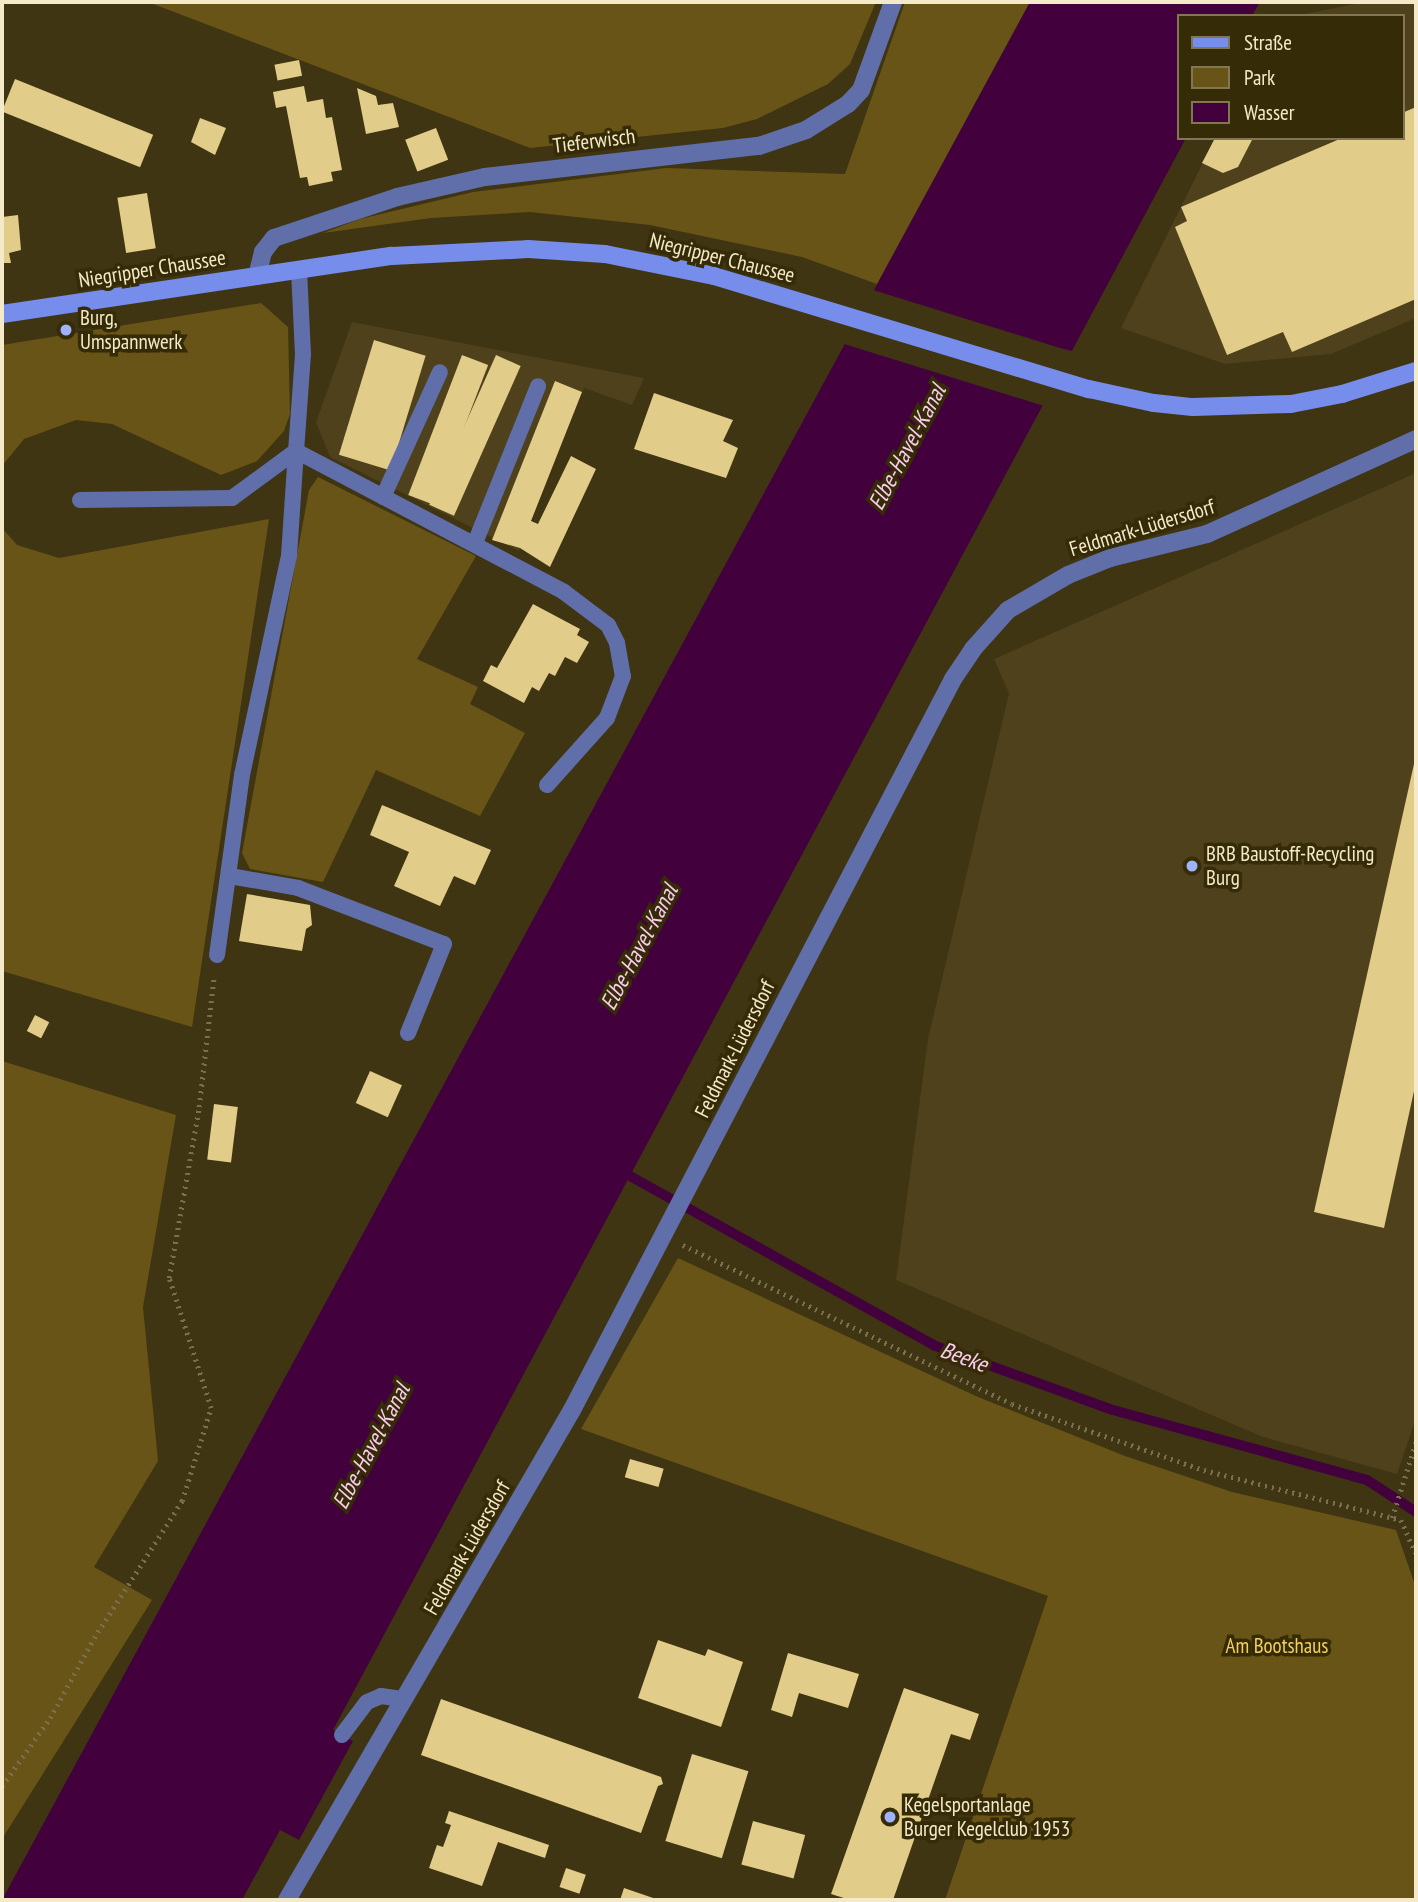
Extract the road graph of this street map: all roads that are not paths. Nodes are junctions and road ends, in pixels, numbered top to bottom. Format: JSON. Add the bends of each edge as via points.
{"nodes":[{"id":1,"x":893,"y":2,"type":"edge"},
{"id":2,"x":299,"y":270,"type":"junction"},
{"id":3,"x":257,"y":276,"type":"junction"},
{"id":4,"x":2,"y":314,"type":"edge"},
{"id":5,"x":1416,"y":371,"type":"edge"},
{"id":6,"x":440,"y":372,"type":"dead end"},
{"id":7,"x":538,"y":386,"type":"dead end"},
{"id":8,"x":1416,"y":439,"type":"edge"},
{"id":9,"x":296,"y":451,"type":"junction"},
{"id":10,"x":383,"y":497,"type":"junction"},
{"id":11,"x":80,"y":500,"type":"dead end"},
{"id":12,"x":475,"y":543,"type":"junction"},
{"id":13,"x":547,"y":785,"type":"dead end"},
{"id":14,"x":230,"y":876,"type":"junction"},
{"id":15,"x":216,"y":955,"type":"road end"},
{"id":16,"x":408,"y":1033,"type":"dead end"},
{"id":17,"x":403,"y":1699,"type":"junction"},
{"id":18,"x":342,"y":1735,"type":"dead end"},
{"id":19,"x":287,"y":1900,"type":"edge"}],
"edges":[{"from":1,"to":3,"type":"street","name":"Tieferwisch","via":[[861,90],[848,104],[806,130],[759,146],[485,177],[397,197],[274,238],[263,253]]},
{"from":2,"to":3,"type":"main road","name":"Niegripper Chaussee"},
{"from":2,"to":5,"type":"main road","name":"Niegripper Chaussee","via":[[473,249],[605,254],[714,276],[1089,389],[1154,403],[1240,408],[1342,394]]},
{"from":2,"to":9,"type":"lane","via":[[303,354]]},
{"from":3,"to":4,"type":"main road","name":"Niegripper Chaussee"},
{"from":6,"to":10,"type":"lane"},
{"from":7,"to":12,"type":"lane"},
{"from":8,"to":17,"type":"street","name":"Feldmark-Lüdersdorf","via":[[1207,534],[1110,558],[1068,575],[1030,593],[989,629],[953,678],[572,1410]]},
{"from":9,"to":10,"type":"lane"},
{"from":9,"to":11,"type":"lane","via":[[232,498]]},
{"from":9,"to":14,"type":"lane","via":[[289,555],[242,775]]},
{"from":10,"to":12,"type":"lane"},
{"from":12,"to":13,"type":"lane","via":[[564,592],[608,625],[617,643],[623,676],[607,718]]},
{"from":14,"to":15,"type":"lane"},
{"from":14,"to":16,"type":"lane","via":[[298,888],[443,944]]},
{"from":17,"to":18,"type":"lane","via":[[380,1696],[367,1702]]},
{"from":17,"to":19,"type":"street","name":"Feldmark-Lüdersdorf"}]}
